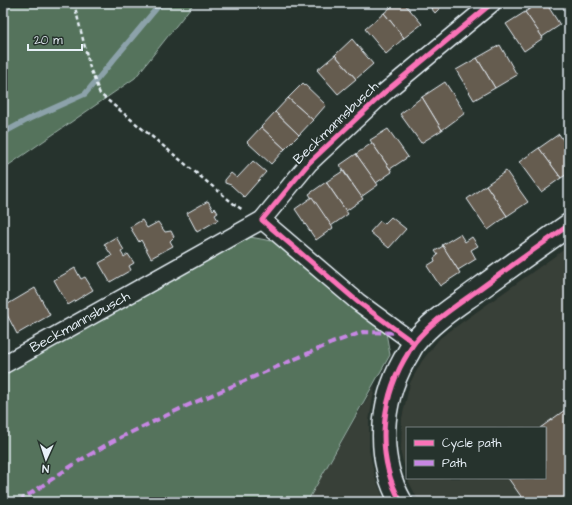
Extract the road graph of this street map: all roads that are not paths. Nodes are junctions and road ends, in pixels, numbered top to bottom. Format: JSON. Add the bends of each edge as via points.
{"nodes":[{"id":1,"x":492,"y":3,"type":"edge"},
{"id":2,"x":262,"y":220,"type":"junction"},
{"id":3,"x":569,"y":225,"type":"edge"},
{"id":4,"x":414,"y":343,"type":"junction"},
{"id":5,"x":3,"y":365,"type":"edge"},
{"id":6,"x":401,"y":502,"type":"edge"}],
"edges":[{"from":1,"to":2,"type":"street","name":"Beckmannsbusch","via":[[385,92],[315,158]]},
{"from":2,"to":4,"type":"street","via":[[358,302]]},
{"from":2,"to":5,"type":"street","name":"Beckmannsbusch"},
{"from":3,"to":4,"type":"street","via":[[437,320]]},
{"from":4,"to":6,"type":"street","via":[[398,372],[387,401],[384,436],[385,458],[393,488]]}]}
